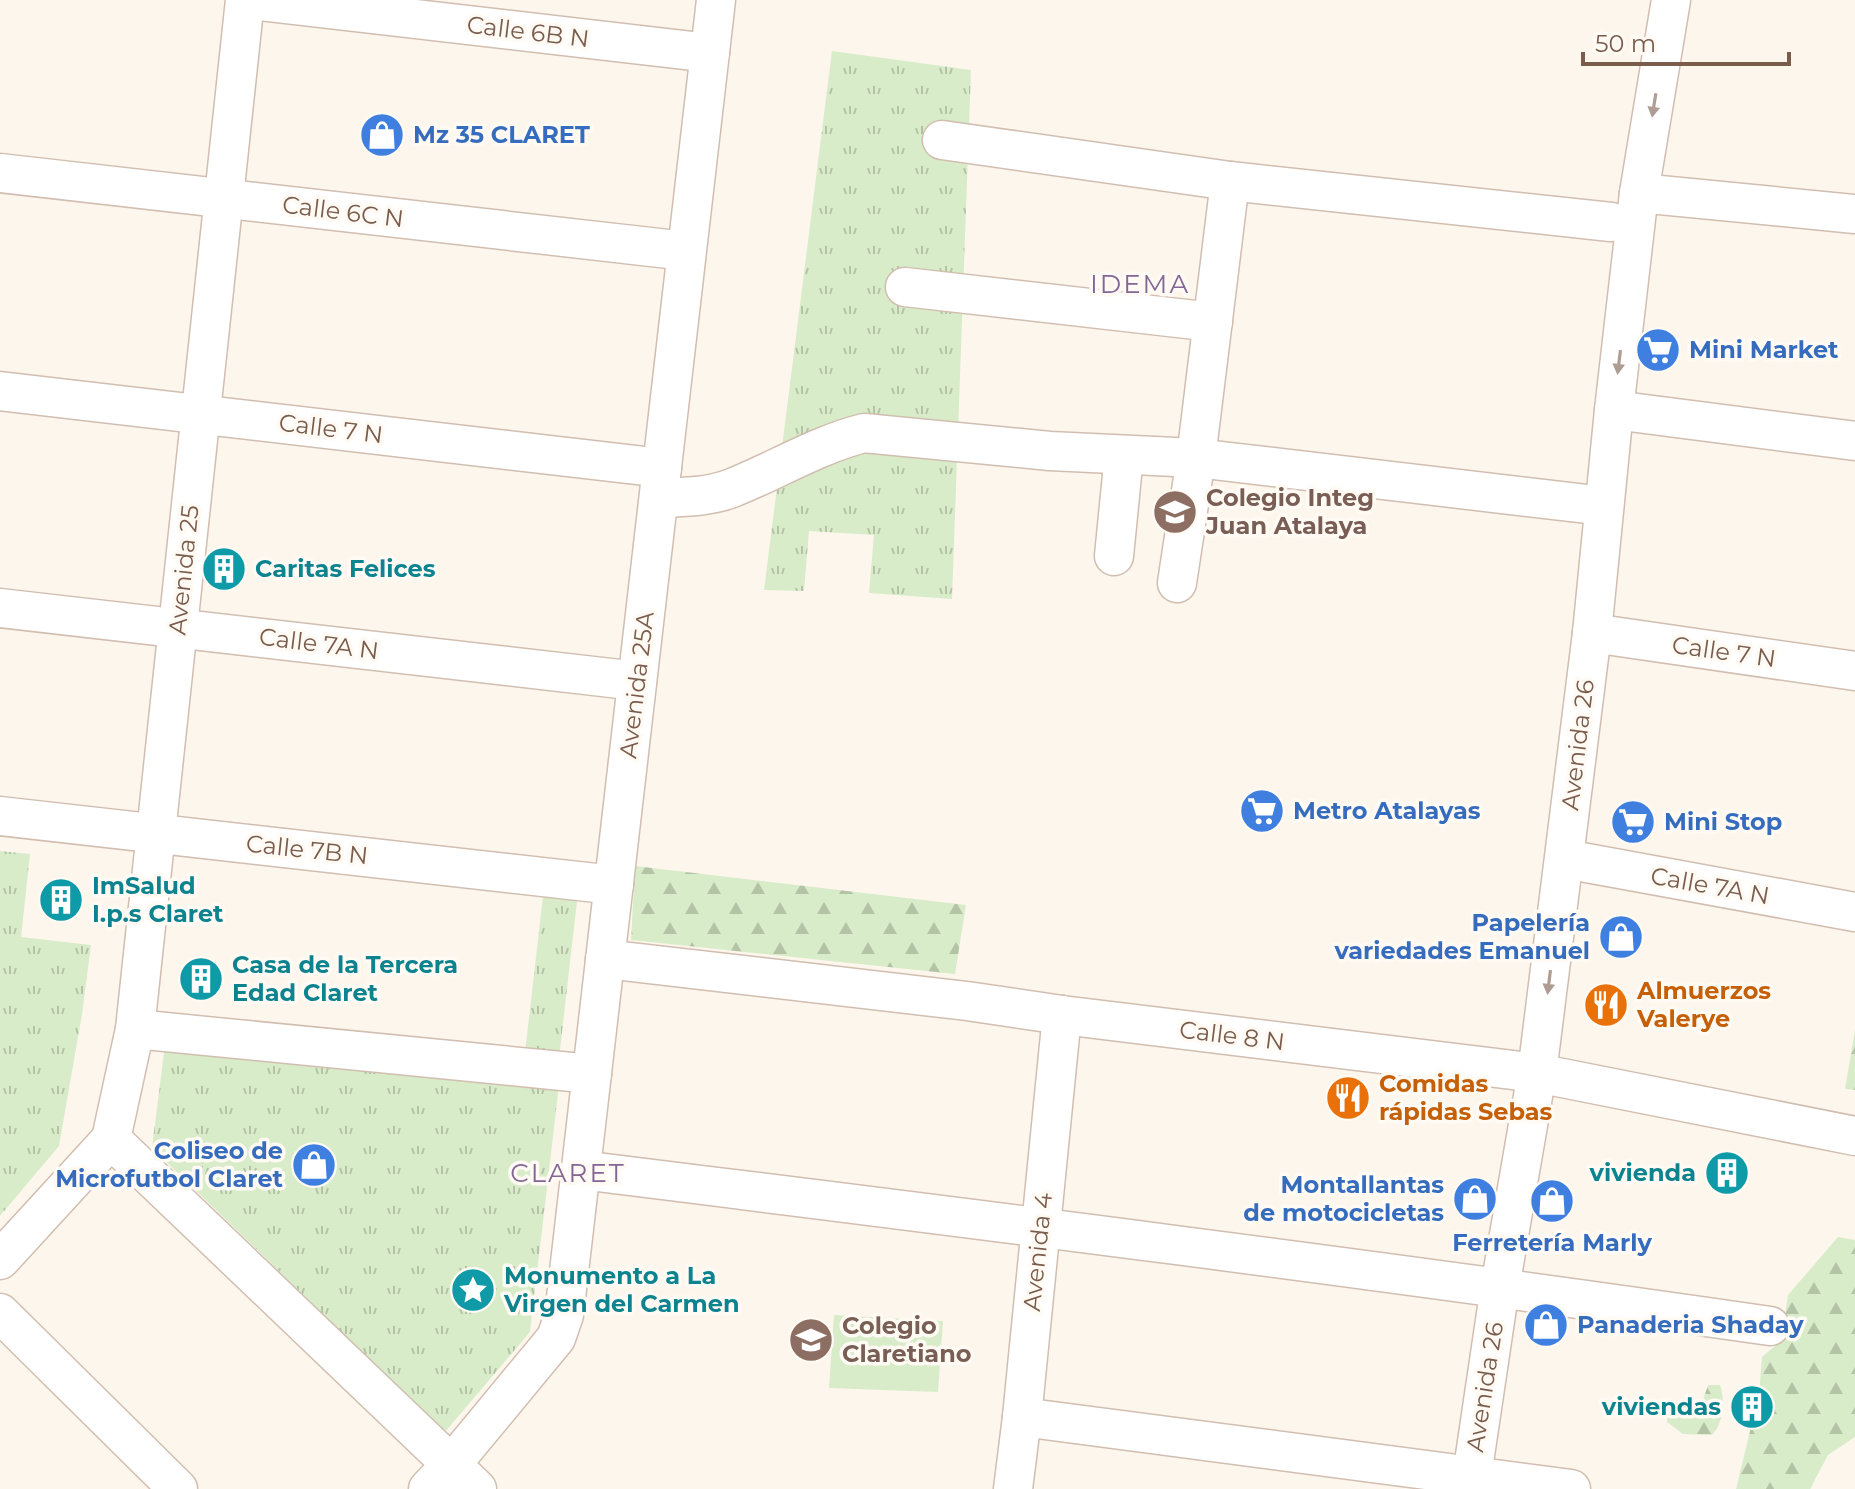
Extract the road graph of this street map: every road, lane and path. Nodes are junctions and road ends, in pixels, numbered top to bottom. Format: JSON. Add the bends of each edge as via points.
{"nodes":[{"id":1,"x":248,"y":0,"type":"edge"},
{"id":2,"x":716,"y":0,"type":"edge"},
{"id":3,"x":1671,"y":0,"type":"edge"},
{"id":4,"x":710,"y":53,"type":"junction"},
{"id":5,"x":942,"y":140,"type":"dead end"},
{"id":6,"x":0,"y":173,"type":"edge"},
{"id":7,"x":1230,"y":181,"type":"junction"},
{"id":8,"x":1639,"y":193,"type":"junction"},
{"id":9,"x":224,"y":198,"type":"junction"},
{"id":10,"x":1855,"y":214,"type":"edge"},
{"id":11,"x":1611,"y":222,"type":"dead end"},
{"id":12,"x":686,"y":251,"type":"junction"},
{"id":13,"x":905,"y":287,"type":"dead end"},
{"id":14,"x":1213,"y":322,"type":"junction"},
{"id":15,"x":0,"y":391,"type":"edge"},
{"id":16,"x":1614,"y":410,"type":"junction"},
{"id":17,"x":200,"y":414,"type":"junction"},
{"id":18,"x":1855,"y":441,"type":"edge"},
{"id":19,"x":1124,"y":455,"type":"junction"},
{"id":20,"x":1196,"y":458,"type":"junction"},
{"id":21,"x":660,"y":483,"type":"junction"},
{"id":22,"x":1604,"y":506,"type":"junction"},
{"id":23,"x":1114,"y":556,"type":"dead end"},
{"id":24,"x":1177,"y":583,"type":"dead end"},
{"id":25,"x":0,"y":608,"type":"edge"},
{"id":26,"x":177,"y":628,"type":"junction"},
{"id":27,"x":1592,"y":633,"type":"junction"},
{"id":28,"x":1855,"y":671,"type":"edge"},
{"id":29,"x":637,"y":681,"type":"junction"},
{"id":30,"x":0,"y":816,"type":"edge"},
{"id":31,"x":156,"y":833,"type":"junction"},
{"id":32,"x":1565,"y":859,"type":"junction"},
{"id":33,"x":614,"y":885,"type":"junction"},
{"id":34,"x":1855,"y":912,"type":"edge"},
{"id":35,"x":605,"y":959,"type":"junction"},
{"id":36,"x":1062,"y":1015,"type":"junction"},
{"id":37,"x":135,"y":1029,"type":"junction"},
{"id":38,"x":1537,"y":1073,"type":"junction"},
{"id":39,"x":592,"y":1074,"type":"junction"},
{"id":40,"x":1855,"y":1136,"type":"edge"},
{"id":41,"x":111,"y":1139,"type":"junction"},
{"id":42,"x":581,"y":1170,"type":"junction"},
{"id":43,"x":1041,"y":1227,"type":"junction"},
{"id":44,"x":0,"y":1260,"type":"edge"},
{"id":45,"x":1500,"y":1287,"type":"junction"},
{"id":46,"x":0,"y":1313,"type":"edge"},
{"id":47,"x":1770,"y":1326,"type":"dead end"},
{"id":48,"x":1022,"y":1417,"type":"junction"},
{"id":49,"x":452,"y":1481,"type":"edge"},
{"id":50,"x":1471,"y":1482,"type":"edge"},
{"id":51,"x":178,"y":1489,"type":"edge"},
{"id":52,"x":1013,"y":1489,"type":"edge"},
{"id":53,"x":1571,"y":1489,"type":"edge"}],
"edges":[{"from":1,"to":4,"type":"street","name":"Calle 6B N"},
{"from":1,"to":9,"type":"street","name":"Avenida 25"},
{"from":2,"to":4,"type":"street","name":"Avenida 25A"},
{"from":3,"to":8,"type":"street","name":"Avenida 26","one_way":true},
{"from":4,"to":12,"type":"street","name":"Avenida 25A"},
{"from":5,"to":7,"type":"street"},
{"from":6,"to":9,"type":"street","name":"Calle 6C N"},
{"from":7,"to":11,"type":"street"},
{"from":7,"to":14,"type":"street"},
{"from":8,"to":10,"type":"street"},
{"from":8,"to":16,"type":"street","name":"Avenida 26","one_way":true},
{"from":9,"to":12,"type":"street","name":"Calle 6C N"},
{"from":9,"to":17,"type":"street","name":"Avenida 25"},
{"from":12,"to":21,"type":"street","name":"Avenida 25A"},
{"from":13,"to":14,"type":"street"},
{"from":14,"to":20,"type":"street"},
{"from":15,"to":17,"type":"street","name":"Calle 7 N"},
{"from":16,"to":18,"type":"street"},
{"from":16,"to":22,"type":"street","name":"Avenida 26"},
{"from":17,"to":21,"type":"street","name":"Calle 7 N"},
{"from":17,"to":26,"type":"street","name":"Avenida 25"},
{"from":19,"to":20,"type":"street","name":"Calle 7 N"},
{"from":19,"to":21,"type":"street","name":"Calle 7 N","via":[[864,433],[730,489],[696,497]]},
{"from":19,"to":23,"type":"street"},
{"from":20,"to":22,"type":"street","name":"Calle 7 N"},
{"from":20,"to":24,"type":"street"},
{"from":21,"to":29,"type":"street","name":"Avenida 25A"},
{"from":22,"to":27,"type":"street","name":"Avenida 26"},
{"from":25,"to":26,"type":"street","name":"Calle 7A N"},
{"from":26,"to":29,"type":"street","name":"Calle 7A N"},
{"from":26,"to":31,"type":"street","name":"Avenida 25"},
{"from":27,"to":28,"type":"street","name":"Calle 7 N"},
{"from":27,"to":32,"type":"street","name":"Avenida 26"},
{"from":29,"to":33,"type":"street","name":"Avenida 25A"},
{"from":30,"to":31,"type":"street","name":"Calle 7B N"},
{"from":31,"to":33,"type":"street","name":"Calle 7B N"},
{"from":31,"to":37,"type":"street","name":"Avenida 25"},
{"from":32,"to":34,"type":"street","name":"Calle 7A N"},
{"from":32,"to":38,"type":"street","name":"Avenida 26","one_way":true},
{"from":33,"to":35,"type":"street","name":"Avenida 25A"},
{"from":35,"to":36,"type":"street","name":"Calle 8 N"},
{"from":35,"to":39,"type":"street","name":"Avenida 25A"},
{"from":36,"to":38,"type":"street","name":"Calle 8 N"},
{"from":36,"to":43,"type":"street","name":"Avenida 4"},
{"from":37,"to":39,"type":"street"},
{"from":37,"to":41,"type":"street","name":"Avenida 25"},
{"from":38,"to":40,"type":"street","name":"Calle 8 N"},
{"from":38,"to":45,"type":"street","name":"Avenida 26"},
{"from":39,"to":42,"type":"street","name":"Avenida 25A"},
{"from":41,"to":44,"type":"street"},
{"from":41,"to":49,"type":"street"},
{"from":42,"to":43,"type":"street"},
{"from":42,"to":49,"type":"street","name":"Avenida 25A","via":[[564,1315],[556,1338]]},
{"from":43,"to":45,"type":"street"},
{"from":43,"to":48,"type":"street","name":"Avenida 4"},
{"from":45,"to":47,"type":"street"},
{"from":45,"to":50,"type":"street","name":"Avenida 26"},
{"from":46,"to":51,"type":"street"},
{"from":48,"to":50,"type":"street"},
{"from":48,"to":52,"type":"street","name":"Avenida 4"},
{"from":50,"to":53,"type":"street"}]}
